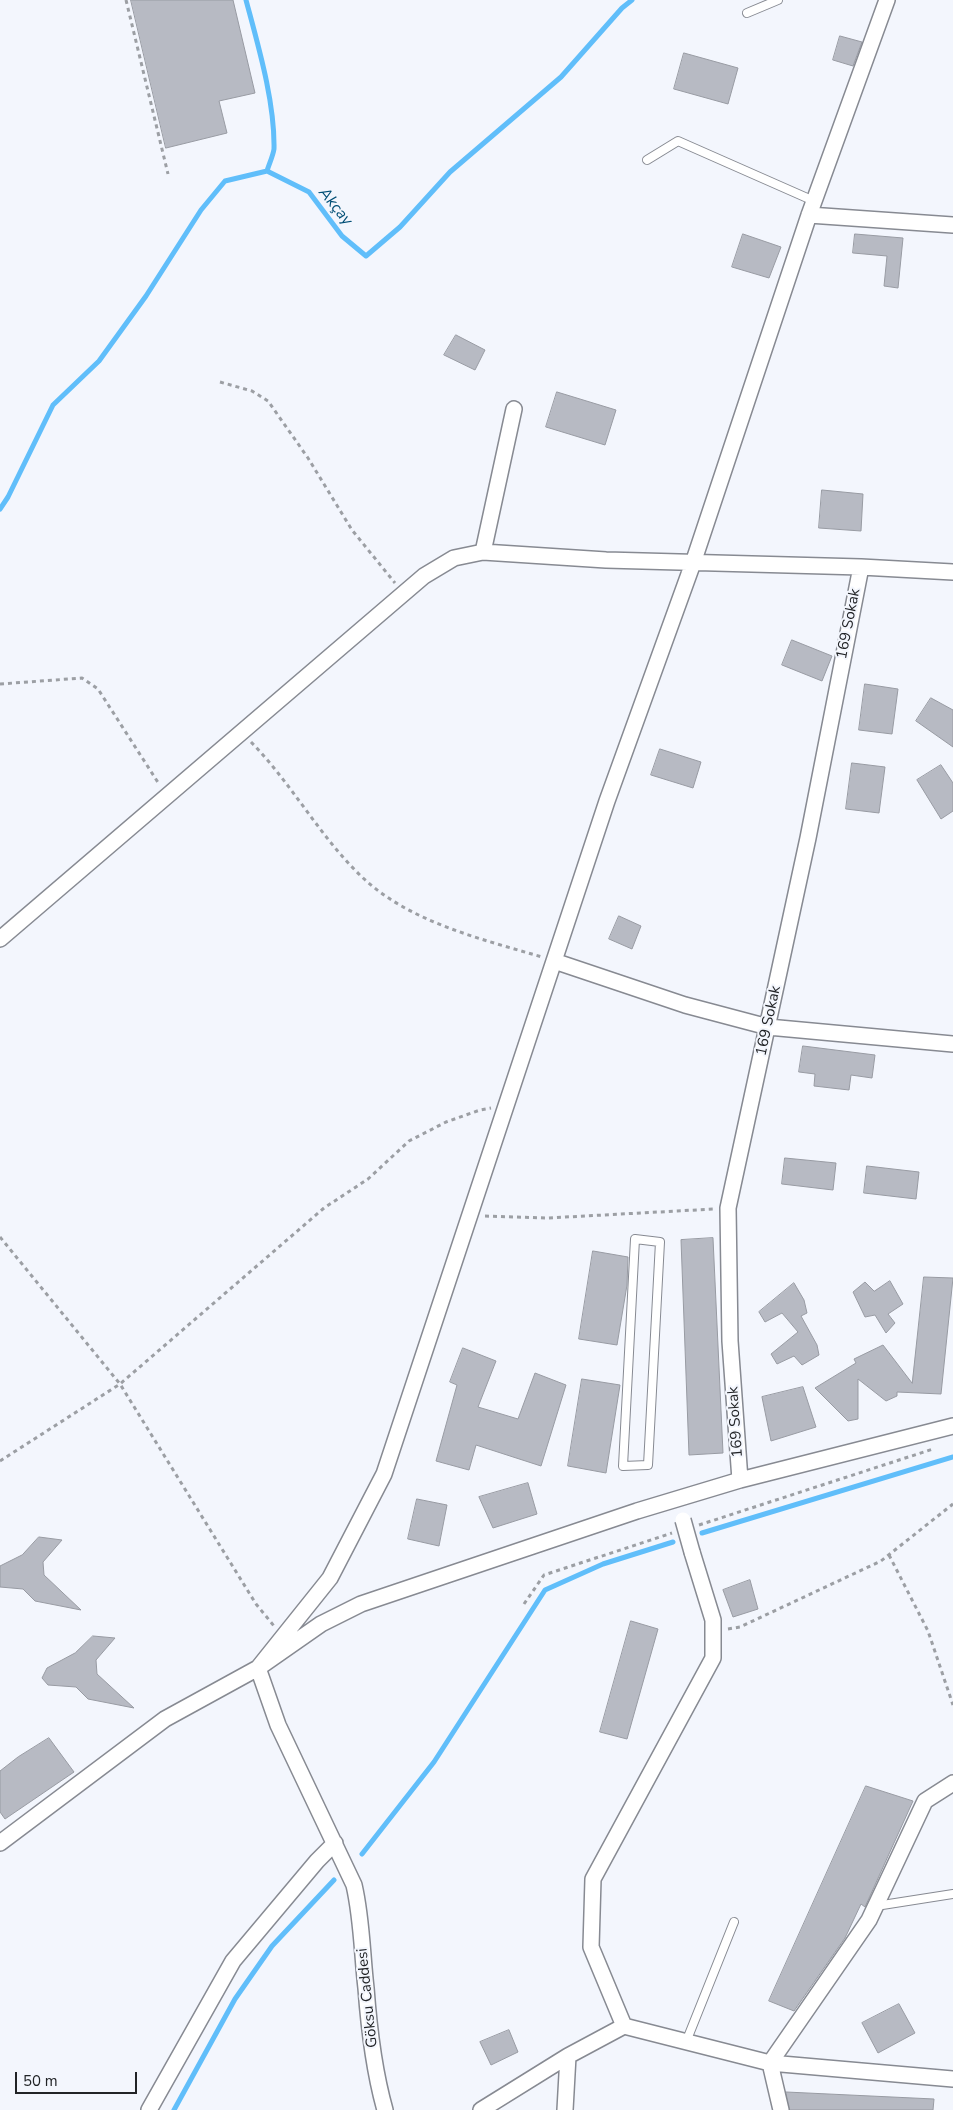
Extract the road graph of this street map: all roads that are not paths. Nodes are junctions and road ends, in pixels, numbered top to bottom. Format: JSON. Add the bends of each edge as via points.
{"nodes":[{"id":1,"x":778,"y":0,"type":"edge"},
{"id":2,"x":888,"y":0,"type":"edge"},
{"id":3,"x":747,"y":13,"type":"dead end"},
{"id":4,"x":647,"y":160,"type":"dead end"},
{"id":5,"x":814,"y":201,"type":"junction"},
{"id":6,"x":809,"y":215,"type":"junction"},
{"id":7,"x":953,"y":225,"type":"edge"},
{"id":8,"x":514,"y":409,"type":"dead end"},
{"id":9,"x":483,"y":552,"type":"junction"},
{"id":10,"x":693,"y":563,"type":"junction"},
{"id":11,"x":860,"y":567,"type":"junction"},
{"id":12,"x":953,"y":572,"type":"edge"},
{"id":13,"x":0,"y":939,"type":"edge"},
{"id":14,"x":554,"y":961,"type":"junction"},
{"id":15,"x":768,"y":1026,"type":"junction"},
{"id":16,"x":953,"y":1044,"type":"edge"},
{"id":17,"x":660,"y":1242,"type":"joint"},
{"id":18,"x":953,"y":1426,"type":"edge"},
{"id":19,"x":740,"y":1480,"type":"junction"},
{"id":20,"x":676,"y":1500,"type":"junction"},
{"id":21,"x":258,"y":1668,"type":"junction"},
{"id":22,"x":953,"y":1783,"type":"edge"},
{"id":23,"x":0,"y":1843,"type":"edge"},
{"id":24,"x":335,"y":1844,"type":"junction"},
{"id":25,"x":953,"y":1894,"type":"edge"},
{"id":26,"x":876,"y":1906,"type":"junction"},
{"id":27,"x":734,"y":1922,"type":"dead end"},
{"id":28,"x":624,"y":2026,"type":"junction"},
{"id":29,"x":686,"y":2042,"type":"junction"},
{"id":30,"x":568,"y":2056,"type":"junction"},
{"id":31,"x":770,"y":2063,"type":"junction"},
{"id":32,"x":953,"y":2078,"type":"edge"},
{"id":33,"x":149,"y":2110,"type":"edge"},
{"id":34,"x":385,"y":2110,"type":"edge"},
{"id":35,"x":481,"y":2110,"type":"edge"},
{"id":36,"x":565,"y":2110,"type":"edge"},
{"id":37,"x":781,"y":2110,"type":"edge"}],
"edges":[{"from":1,"to":3,"type":"lane"},
{"from":2,"to":5,"type":"street"},
{"from":4,"to":5,"type":"lane","via":[[678,141]]},
{"from":5,"to":6,"type":"street"},
{"from":6,"to":7,"type":"street"},
{"from":6,"to":10,"type":"street"},
{"from":8,"to":9,"type":"street"},
{"from":9,"to":10,"type":"street"},
{"from":9,"to":13,"type":"street","via":[[454,558],[424,576]]},
{"from":10,"to":11,"type":"street"},
{"from":10,"to":14,"type":"street","via":[[607,801]]},
{"from":11,"to":12,"type":"street"},
{"from":11,"to":15,"type":"street","name":"169 Sokak"},
{"from":14,"to":15,"type":"street","via":[[684,1005]]},
{"from":14,"to":21,"type":"street","via":[[384,1474],[330,1578]]},
{"from":15,"to":16,"type":"street"},
{"from":15,"to":19,"type":"street","name":"169 Sokak","via":[[728,1208],[730,1341]]},
{"from":17,"to":17,"type":"lane","via":[[648,1465],[624,1466],[635,1238]]},
{"from":18,"to":19,"type":"street"},
{"from":19,"to":20,"type":"street"},
{"from":20,"to":21,"type":"street","via":[[361,1604],[321,1624]]},
{"from":20,"to":28,"type":"street","bridge":true,"via":[[713,1620],[713,1658],[592,1879],[590,1947]]},
{"from":21,"to":23,"type":"street","via":[[165,1719]]},
{"from":21,"to":24,"type":"street","name":"Göksu Caddesi","via":[[278,1725]]},
{"from":22,"to":26,"type":"street","via":[[925,1801]]},
{"from":24,"to":33,"type":"street","via":[[234,1961]]},
{"from":24,"to":34,"type":"street","name":"Göksu Caddesi","via":[[354,1885],[359,1907],[366,1990]]},
{"from":25,"to":26,"type":"lane"},
{"from":26,"to":31,"type":"street"},
{"from":27,"to":29,"type":"lane"},
{"from":28,"to":29,"type":"street"},
{"from":28,"to":30,"type":"street"},
{"from":29,"to":31,"type":"street"},
{"from":30,"to":35,"type":"street"},
{"from":30,"to":36,"type":"street"},
{"from":31,"to":32,"type":"street"},
{"from":31,"to":37,"type":"street"}]}
